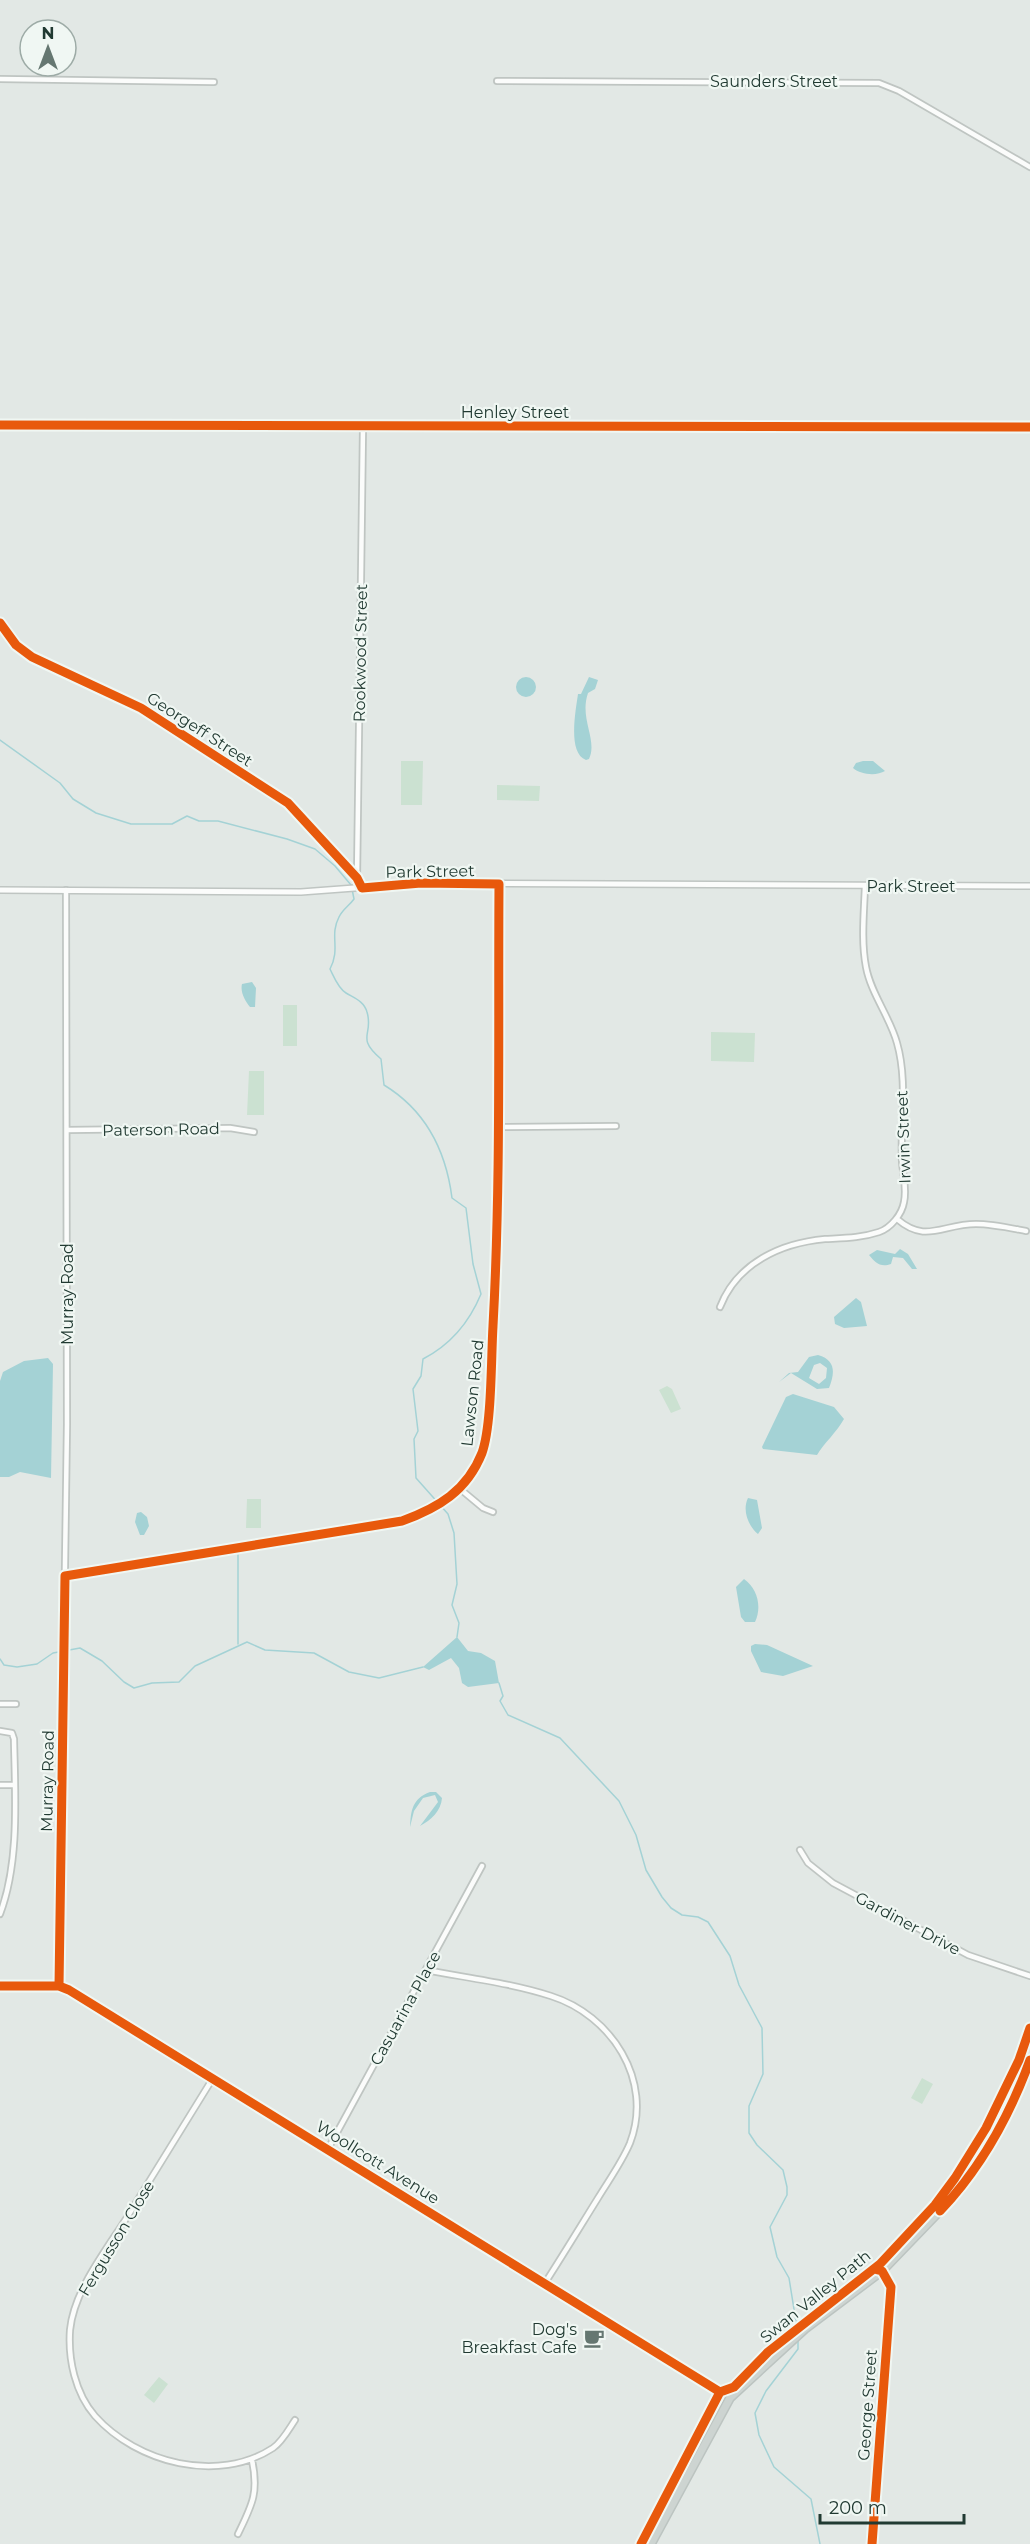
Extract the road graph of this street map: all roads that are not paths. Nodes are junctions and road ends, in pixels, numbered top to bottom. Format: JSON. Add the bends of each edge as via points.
{"nodes":[{"id":1,"x":0,"y":79,"type":"edge"},
{"id":2,"x":497,"y":81,"type":"dead end"},
{"id":3,"x":214,"y":82,"type":"dead end"},
{"id":4,"x":1030,"y":167,"type":"edge"},
{"id":5,"x":0,"y":425,"type":"edge"},
{"id":6,"x":1030,"y":427,"type":"edge"},
{"id":7,"x":363,"y":428,"type":"junction"},
{"id":8,"x":0,"y":623,"type":"edge"},
{"id":9,"x":357,"y":878,"type":"junction"},
{"id":10,"x":499,"y":885,"type":"junction"},
{"id":11,"x":866,"y":886,"type":"junction"},
{"id":12,"x":1030,"y":886,"type":"edge"},
{"id":13,"x":362,"y":888,"type":"junction"},
{"id":14,"x":0,"y":890,"type":"edge"},
{"id":15,"x":66,"y":890,"type":"junction"},
{"id":16,"x":616,"y":1126,"type":"dead end"},
{"id":17,"x":498,"y":1127,"type":"junction"},
{"id":18,"x":67,"y":1130,"type":"junction"},
{"id":19,"x":254,"y":1132,"type":"dead end"},
{"id":20,"x":897,"y":1219,"type":"junction"},
{"id":21,"x":1026,"y":1231,"type":"dead end"},
{"id":22,"x":720,"y":1306,"type":"dead end"},
{"id":23,"x":459,"y":1488,"type":"junction"},
{"id":24,"x":493,"y":1512,"type":"dead end"},
{"id":25,"x":65,"y":1576,"type":"junction"},
{"id":26,"x":0,"y":1704,"type":"edge"},
{"id":27,"x":16,"y":1704,"type":"dead end"},
{"id":28,"x":0,"y":1731,"type":"edge"},
{"id":29,"x":0,"y":1785,"type":"edge"},
{"id":30,"x":15,"y":1785,"type":"junction"},
{"id":31,"x":800,"y":1850,"type":"dead end"},
{"id":32,"x":482,"y":1866,"type":"dead end"},
{"id":33,"x":0,"y":1914,"type":"edge"},
{"id":34,"x":426,"y":1970,"type":"junction"},
{"id":35,"x":1030,"y":1976,"type":"edge"},
{"id":36,"x":0,"y":1986,"type":"edge"},
{"id":37,"x":59,"y":1986,"type":"junction"},
{"id":38,"x":1030,"y":2063,"type":"edge"},
{"id":39,"x":213,"y":2078,"type":"junction"},
{"id":40,"x":328,"y":2149,"type":"junction"},
{"id":41,"x":882,"y":2271,"type":"junction"},
{"id":42,"x":545,"y":2283,"type":"junction"},
{"id":43,"x":720,"y":2392,"type":"joint"},
{"id":44,"x":730,"y":2398,"type":"junction"},
{"id":45,"x":295,"y":2420,"type":"dead end"},
{"id":46,"x":252,"y":2460,"type":"junction"},
{"id":47,"x":238,"y":2534,"type":"dead end"},
{"id":48,"x":651,"y":2544,"type":"edge"},
{"id":49,"x":872,"y":2544,"type":"edge"}],
"edges":[{"from":1,"to":3,"type":"street"},
{"from":2,"to":4,"type":"street","name":"Saunders Street","via":[[879,82]]},
{"from":5,"to":7,"type":"street","name":"Henley Street"},
{"from":6,"to":7,"type":"street","name":"Henley Street"},
{"from":7,"to":9,"type":"street","name":"Rookwood Street"},
{"from":8,"to":9,"type":"street","name":"Georgeff Street","via":[[16,645],[32,657],[141,708],[288,803]]},
{"from":9,"to":13,"type":"street","name":"Georgeff Street"},
{"from":10,"to":11,"type":"street","name":"Park Street"},
{"from":10,"to":13,"type":"street","name":"Park Street","via":[[421,883]]},
{"from":10,"to":17,"type":"street","name":"Lawson Road"},
{"from":11,"to":12,"type":"street","name":"Park Street"},
{"from":11,"to":20,"type":"street","name":"Irwin Street","via":[[866,967],[897,1042],[901,1066],[902,1164],[906,1182],[904,1204]]},
{"from":13,"to":15,"type":"street","name":"Park Street","via":[[301,892]]},
{"from":14,"to":15,"type":"street","name":"Park Street"},
{"from":15,"to":18,"type":"street","name":"Murray Road"},
{"from":16,"to":17,"type":"street"},
{"from":17,"to":23,"type":"street","name":"Lawson Road","via":[[496,1269],[486,1437],[482,1454]]},
{"from":18,"to":19,"type":"street","name":"Paterson Road","via":[[230,1128]]},
{"from":18,"to":25,"type":"street","name":"Murray Road"},
{"from":20,"to":21,"type":"street","via":[[919,1233],[976,1224]]},
{"from":20,"to":22,"type":"street","via":[[883,1231],[864,1237],[823,1240],[777,1250],[753,1263],[727,1290]]},
{"from":23,"to":24,"type":"street"},
{"from":23,"to":25,"type":"street","name":"Lawson Road","via":[[434,1510],[402,1521]]},
{"from":25,"to":37,"type":"street","name":"Murray Road"},
{"from":26,"to":27,"type":"street"},
{"from":28,"to":30,"type":"street","via":[[12,1733],[14,1739]]},
{"from":29,"to":30,"type":"street"},
{"from":30,"to":33,"type":"street","via":[[14,1836]]},
{"from":31,"to":35,"type":"street","name":"Gardiner Drive","via":[[808,1863],[833,1883],[968,1955]]},
{"from":32,"to":34,"type":"street","name":"Casuarina Place"},
{"from":34,"to":40,"type":"street","name":"Casuarina Place"},
{"from":34,"to":42,"type":"street","via":[[551,1996],[601,2024],[627,2059],[636,2117],[630,2142]]},
{"from":36,"to":37,"type":"street"},
{"from":37,"to":39,"type":"street","name":"Woollcott Avenue"},
{"from":38,"to":41,"type":"main road","via":[[1001,2126],[960,2190]]},
{"from":39,"to":40,"type":"street","name":"Woollcott Avenue"},
{"from":39,"to":46,"type":"street","name":"Fergusson Close","via":[[95,2269],[75,2307],[69,2351],[81,2392],[95,2415],[132,2444],[180,2465],[203,2468]]},
{"from":40,"to":42,"type":"street","name":"Woollcott Avenue"},
{"from":41,"to":44,"type":"main road","via":[[788,2344]]},
{"from":41,"to":49,"type":"street","name":"George Street","via":[[891,2287]]},
{"from":42,"to":43,"type":"street","name":"Woollcott Avenue"},
{"from":43,"to":44,"type":"street","name":"Woollcott Avenue"},
{"from":44,"to":48,"type":"main road"},
{"from":45,"to":46,"type":"street","name":"Fergusson Close","via":[[276,2447]]},
{"from":46,"to":47,"type":"street","via":[[255,2497]]}]}
